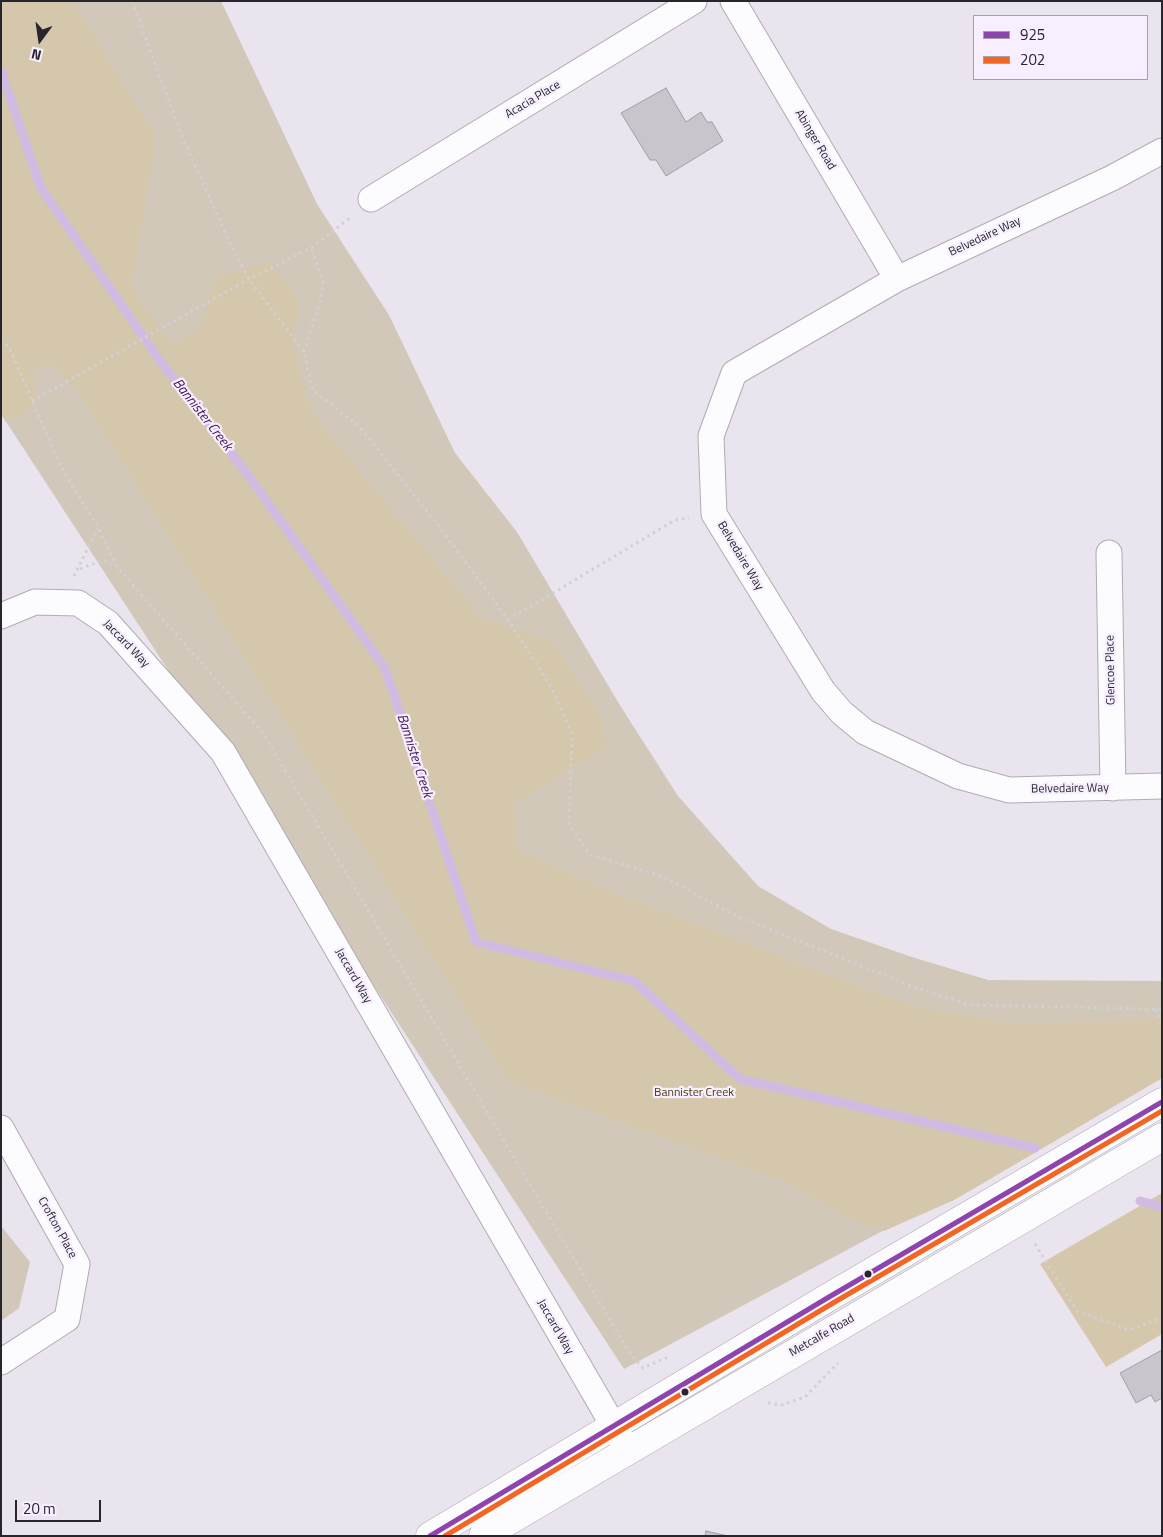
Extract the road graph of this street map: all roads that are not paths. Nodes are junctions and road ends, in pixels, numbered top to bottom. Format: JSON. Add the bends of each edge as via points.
{"nodes":[{"id":1,"x":694,"y":1,"type":"edge"},
{"id":2,"x":733,"y":1,"type":"edge"},
{"id":3,"x":1162,"y":151,"type":"edge"},
{"id":4,"x":371,"y":198,"type":"road end"},
{"id":5,"x":897,"y":279,"type":"junction"},
{"id":6,"x":1110,"y":553,"type":"dead end"},
{"id":7,"x":1,"y":616,"type":"edge"},
{"id":8,"x":1162,"y":786,"type":"edge"},
{"id":9,"x":1113,"y":788,"type":"junction"},
{"id":10,"x":1162,"y":1102,"type":"edge"},
{"id":11,"x":1,"y":1128,"type":"edge"},
{"id":12,"x":1162,"y":1137,"type":"edge"},
{"id":13,"x":1,"y":1362,"type":"edge"},
{"id":14,"x":613,"y":1426,"type":"junction"},
{"id":15,"x":628,"y":1451,"type":"junction"},
{"id":16,"x":430,"y":1536,"type":"edge"},
{"id":17,"x":483,"y":1536,"type":"edge"}],
"edges":[{"from":1,"to":4,"type":"street","name":"Acacia Place"},
{"from":2,"to":5,"type":"street","name":"Abinger Road"},
{"from":3,"to":5,"type":"street","name":"Belvedaire Way","via":[[1112,178]]},
{"from":5,"to":9,"type":"street","name":"Belvedaire Way","via":[[734,372],[711,436],[714,514],[823,691],[865,732],[958,776],[1009,790]]},
{"from":6,"to":9,"type":"street","name":"Glencoe Place"},
{"from":7,"to":14,"type":"street","name":"Jaccard Way","via":[[35,602],[78,602],[108,623],[223,752]]},
{"from":8,"to":9,"type":"street","name":"Belvedaire Way"},
{"from":10,"to":14,"type":"main road"},
{"from":11,"to":13,"type":"street","name":"Crofton Place","via":[[77,1264],[67,1319]]},
{"from":12,"to":15,"type":"main road","name":"Metcalfe Road"},
{"from":14,"to":15,"type":"street","name":"Jaccard Way"},
{"from":14,"to":16,"type":"main road"},
{"from":15,"to":17,"type":"main road","name":"Metcalfe Road"}]}
